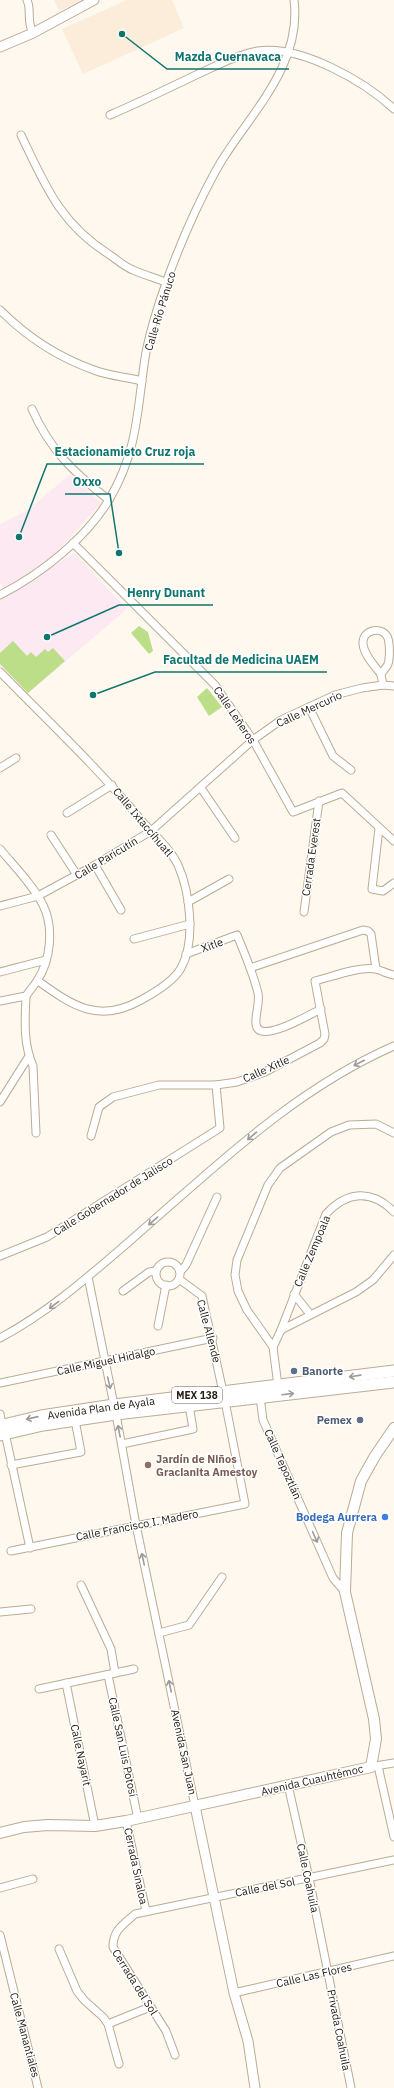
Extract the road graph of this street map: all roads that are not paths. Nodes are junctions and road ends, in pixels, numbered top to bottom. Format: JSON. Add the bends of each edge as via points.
{"nodes":[{"id":1,"x":27,"y":0,"type":"edge"},
{"id":2,"x":94,"y":0,"type":"edge"},
{"id":3,"x":294,"y":0,"type":"edge"},
{"id":4,"x":33,"y":33,"type":"junction"},
{"id":5,"x":0,"y":47,"type":"edge"},
{"id":6,"x":288,"y":54,"type":"junction"},
{"id":7,"x":394,"y":109,"type":"edge"},
{"id":8,"x":110,"y":115,"type":"dead end"},
{"id":9,"x":21,"y":135,"type":"dead end"},
{"id":10,"x":168,"y":283,"type":"junction"},
{"id":11,"x":0,"y":310,"type":"edge"},
{"id":12,"x":142,"y":381,"type":"junction"},
{"id":13,"x":32,"y":409,"type":"dead end"},
{"id":14,"x":109,"y":500,"type":"junction"},
{"id":15,"x":73,"y":543,"type":"junction"},
{"id":16,"x":0,"y":595,"type":"edge"},
{"id":17,"x":0,"y":672,"type":"edge"},
{"id":18,"x":381,"y":674,"type":"junction"},
{"id":19,"x":383,"y":685,"type":"junction"},
{"id":20,"x":394,"y":686,"type":"edge"},
{"id":21,"x":309,"y":707,"type":"junction"},
{"id":22,"x":253,"y":740,"type":"junction"},
{"id":23,"x":16,"y":758,"type":"dead end"},
{"id":24,"x":0,"y":768,"type":"edge"},
{"id":25,"x":350,"y":770,"type":"dead end"},
{"id":26,"x":112,"y":785,"type":"junction"},
{"id":27,"x":201,"y":788,"type":"junction"},
{"id":28,"x":319,"y":801,"type":"junction"},
{"id":29,"x":66,"y":812,"type":"dead end"},
{"id":30,"x":379,"y":828,"type":"junction"},
{"id":31,"x":151,"y":831,"type":"junction"},
{"id":32,"x":51,"y":835,"type":"dead end"},
{"id":33,"x":235,"y":838,"type":"dead end"},
{"id":34,"x":394,"y":841,"type":"edge"},
{"id":35,"x":2,"y":853,"type":"edge"},
{"id":36,"x":96,"y":865,"type":"junction"},
{"id":37,"x":77,"y":875,"type":"junction"},
{"id":38,"x":229,"y":879,"type":"dead end"},
{"id":39,"x":394,"y":883,"type":"edge"},
{"id":40,"x":38,"y":896,"type":"junction"},
{"id":41,"x":188,"y":902,"type":"junction"},
{"id":42,"x":0,"y":906,"type":"edge"},
{"id":43,"x":121,"y":910,"type":"dead end"},
{"id":44,"x":304,"y":912,"type":"dead end"},
{"id":45,"x":190,"y":924,"type":"junction"},
{"id":46,"x":134,"y":939,"type":"dead end"},
{"id":47,"x":186,"y":954,"type":"junction"},
{"id":48,"x":46,"y":960,"type":"junction"},
{"id":49,"x":250,"y":968,"type":"junction"},
{"id":50,"x":376,"y":969,"type":"junction"},
{"id":51,"x":0,"y":972,"type":"edge"},
{"id":52,"x":394,"y":975,"type":"edge"},
{"id":53,"x":38,"y":981,"type":"junction"},
{"id":54,"x":26,"y":996,"type":"junction"},
{"id":55,"x":0,"y":1001,"type":"edge"},
{"id":56,"x":321,"y":1009,"type":"junction"},
{"id":57,"x":394,"y":1046,"type":"edge"},
{"id":58,"x":29,"y":1056,"type":"junction"},
{"id":59,"x":216,"y":1086,"type":"junction"},
{"id":60,"x":0,"y":1102,"type":"edge"},
{"id":61,"x":36,"y":1133,"type":"dead end"},
{"id":62,"x":394,"y":1133,"type":"edge"},
{"id":63,"x":91,"y":1136,"type":"dead end"},
{"id":64,"x":218,"y":1197,"type":"dead end"},
{"id":65,"x":394,"y":1212,"type":"edge"},
{"id":66,"x":394,"y":1255,"type":"edge"},
{"id":67,"x":0,"y":1256,"type":"edge"},
{"id":68,"x":156,"y":1270,"type":"junction"},
{"id":69,"x":179,"y":1276,"type":"junction"},
{"id":70,"x":88,"y":1277,"type":"junction"},
{"id":71,"x":166,"y":1285,"type":"junction"},
{"id":72,"x":123,"y":1292,"type":"dead end"},
{"id":73,"x":294,"y":1294,"type":"junction"},
{"id":74,"x":310,"y":1314,"type":"junction"},
{"id":75,"x":158,"y":1326,"type":"dead end"},
{"id":76,"x":281,"y":1330,"type":"junction"},
{"id":77,"x":0,"y":1338,"type":"edge"},
{"id":78,"x":212,"y":1338,"type":"junction"},
{"id":79,"x":273,"y":1347,"type":"junction"},
{"id":80,"x":104,"y":1362,"type":"junction"},
{"id":81,"x":394,"y":1370,"type":"edge"},
{"id":82,"x":394,"y":1382,"type":"edge"},
{"id":83,"x":0,"y":1383,"type":"edge"},
{"id":84,"x":278,"y":1386,"type":"junction"},
{"id":85,"x":224,"y":1397,"type":"junction"},
{"id":86,"x":260,"y":1397,"type":"junction"},
{"id":87,"x":189,"y":1405,"type":"junction"},
{"id":88,"x":115,"y":1410,"type":"junction"},
{"id":89,"x":75,"y":1420,"type":"junction"},
{"id":90,"x":1,"y":1427,"type":"edge"},
{"id":91,"x":394,"y":1428,"type":"edge"},
{"id":92,"x":122,"y":1444,"type":"junction"},
{"id":93,"x":11,"y":1465,"type":"junction"},
{"id":94,"x":245,"y":1504,"type":"joint"},
{"id":95,"x":136,"y":1525,"type":"junction"},
{"id":96,"x":30,"y":1548,"type":"junction"},
{"id":97,"x":11,"y":1551,"type":"dead end"},
{"id":98,"x":222,"y":1577,"type":"dead end"},
{"id":99,"x":81,"y":1585,"type":"dead end"},
{"id":100,"x":345,"y":1592,"type":"junction"},
{"id":101,"x":31,"y":1609,"type":"dead end"},
{"id":102,"x":0,"y":1612,"type":"edge"},
{"id":103,"x":159,"y":1632,"type":"junction"},
{"id":104,"x":134,"y":1669,"type":"dead end"},
{"id":105,"x":112,"y":1674,"type":"junction"},
{"id":106,"x":66,"y":1683,"type":"junction"},
{"id":107,"x":39,"y":1689,"type":"dead end"},
{"id":108,"x":394,"y":1763,"type":"edge"},
{"id":109,"x":374,"y":1766,"type":"junction"},
{"id":110,"x":288,"y":1785,"type":"junction"},
{"id":111,"x":195,"y":1806,"type":"junction"},
{"id":112,"x":138,"y":1819,"type":"junction"},
{"id":113,"x":126,"y":1821,"type":"junction"},
{"id":114,"x":95,"y":1826,"type":"junction"},
{"id":115,"x":0,"y":1833,"type":"edge"},
{"id":116,"x":394,"y":1837,"type":"edge"},
{"id":117,"x":394,"y":1860,"type":"edge"},
{"id":118,"x":309,"y":1878,"type":"junction"},
{"id":119,"x":33,"y":1879,"type":"dead end"},
{"id":120,"x":0,"y":1888,"type":"edge"},
{"id":121,"x":214,"y":1897,"type":"junction"},
{"id":122,"x":146,"y":1911,"type":"junction"},
{"id":123,"x":135,"y":1914,"type":"joint"},
{"id":124,"x":0,"y":1935,"type":"edge"},
{"id":125,"x":59,"y":1949,"type":"dead end"},
{"id":126,"x":394,"y":1956,"type":"edge"},
{"id":127,"x":4,"y":1969,"type":"edge"},
{"id":128,"x":328,"y":1972,"type":"junction"},
{"id":129,"x":234,"y":1993,"type":"junction"},
{"id":130,"x":150,"y":2007,"type":"junction"},
{"id":131,"x":108,"y":2024,"type":"junction"},
{"id":132,"x":175,"y":2055,"type":"dead end"},
{"id":133,"x":119,"y":2064,"type":"dead end"},
{"id":134,"x":38,"y":2088,"type":"edge"},
{"id":135,"x":255,"y":2088,"type":"edge"},
{"id":136,"x":351,"y":2088,"type":"edge"}],
"edges":[{"from":1,"to":4,"type":"street","via":[[28,24]]},
{"from":2,"to":4,"type":"street"},
{"from":3,"to":6,"type":"street","name":"Calle Río Pánuco","via":[[293,33]]},
{"from":4,"to":5,"type":"street"},
{"from":6,"to":7,"type":"street","via":[[325,64],[349,76]]},
{"from":6,"to":8,"type":"street","via":[[258,51],[236,57]]},
{"from":6,"to":10,"type":"street","name":"Calle Río Pánuco","via":[[279,76],[206,188]]},
{"from":9,"to":10,"type":"street","via":[[48,192],[79,231],[132,270]]},
{"from":10,"to":12,"type":"street","name":"Calle Río Pánuco","via":[[147,351]]},
{"from":11,"to":12,"type":"street","via":[[40,345],[96,371]]},
{"from":12,"to":14,"type":"street","name":"Calle Río Pánuco","via":[[130,454]]},
{"from":13,"to":14,"type":"street","via":[[52,447],[82,479]]},
{"from":14,"to":15,"type":"street","name":"Calle Río Pánuco"},
{"from":15,"to":16,"type":"street","name":"Calle Río Pánuco","via":[[43,569]]},
{"from":15,"to":22,"type":"street","name":"Calle Leñeros","via":[[215,685]]},
{"from":17,"to":26,"type":"street","name":"Calle Ixtaccíhuatl"},
{"from":18,"to":18,"type":"street","via":[[363,644],[364,637],[377,630],[384,632],[388,638],[388,664]]},
{"from":18,"to":19,"type":"street"},
{"from":19,"to":20,"type":"street","name":"Calle Mercurio"},
{"from":19,"to":21,"type":"street","name":"Calle Mercurio","via":[[335,695]]},
{"from":21,"to":22,"type":"street","name":"Calle Mercurio","via":[[281,720]]},
{"from":21,"to":25,"type":"street","via":[[333,756]]},
{"from":22,"to":27,"type":"street","name":"Calle Paricutín"},
{"from":22,"to":28,"type":"street","name":"Calle Leñeros","via":[[293,812]]},
{"from":23,"to":24,"type":"street"},
{"from":26,"to":29,"type":"street"},
{"from":26,"to":31,"type":"street","name":"Calle Ixtaccíhuatl"},
{"from":27,"to":31,"type":"street","name":"Calle Paricutín"},
{"from":27,"to":33,"type":"street"},
{"from":28,"to":30,"type":"street","name":"Calle Leñeros","via":[[342,793]]},
{"from":28,"to":44,"type":"street","name":"Cerrada Everest"},
{"from":30,"to":34,"type":"street","name":"Calle Leñeros"},
{"from":30,"to":39,"type":"street","via":[[372,889],[383,891]]},
{"from":31,"to":36,"type":"street","name":"Calle Paricutín"},
{"from":31,"to":41,"type":"street","name":"Calle Ixtaccíhuatl","via":[[168,849],[178,865]]},
{"from":32,"to":37,"type":"street"},
{"from":35,"to":40,"type":"street"},
{"from":36,"to":37,"type":"street","name":"Calle Paricutín"},
{"from":36,"to":43,"type":"street"},
{"from":37,"to":40,"type":"street","name":"Calle Paricutín"},
{"from":38,"to":41,"type":"street"},
{"from":40,"to":42,"type":"street","name":"Calle Paricutín"},
{"from":40,"to":48,"type":"street","via":[[44,906],[48,923],[49,946]]},
{"from":41,"to":45,"type":"street","name":"Calle Ixtaccíhuatl"},
{"from":45,"to":46,"type":"street"},
{"from":45,"to":47,"type":"street","name":"Calle Ixtaccíhuatl"},
{"from":47,"to":49,"type":"street","name":"Xitle","via":[[237,935]]},
{"from":47,"to":53,"type":"street","name":"Calle Ixtaccíhuatl","via":[[181,969],[167,982],[131,1006],[113,1012],[96,1012],[78,1006]]},
{"from":48,"to":51,"type":"street"},
{"from":48,"to":53,"type":"street"},
{"from":49,"to":50,"type":"street","via":[[363,930],[371,934]]},
{"from":49,"to":56,"type":"street","via":[[258,994],[258,1029],[274,1031]]},
{"from":50,"to":52,"type":"street"},
{"from":50,"to":56,"type":"street","name":"Calle Xitle","via":[[347,971],[315,981]]},
{"from":53,"to":54,"type":"street"},
{"from":54,"to":55,"type":"street"},
{"from":54,"to":58,"type":"street","via":[[24,1027]]},
{"from":56,"to":59,"type":"street","name":"Calle Xitle","via":[[325,1034],[320,1043],[265,1072]]},
{"from":57,"to":70,"type":"street","one_way":true,"via":[[354,1066],[295,1103],[224,1159]]},
{"from":58,"to":60,"type":"street"},
{"from":58,"to":61,"type":"street","via":[[33,1066]]},
{"from":59,"to":63,"type":"street","name":"Calle Xitle","via":[[159,1085],[113,1097],[99,1107]]},
{"from":59,"to":67,"type":"street","name":"Calle Gobernador de Jalisco","via":[[220,1128],[47,1237]]},
{"from":62,"to":79,"type":"street","via":[[376,1124],[349,1125],[331,1132],[280,1168],[268,1185],[237,1260],[236,1275],[238,1291],[247,1310]]},
{"from":64,"to":69,"type":"street"},
{"from":65,"to":73,"type":"street","name":"Calle Zempoala","via":[[386,1203],[361,1195],[335,1204],[326,1214]]},
{"from":66,"to":74,"type":"street","via":[[374,1280],[356,1292]]},
{"from":68,"to":69,"type":"street","via":[[162,1263],[171,1262],[175,1264]]},
{"from":68,"to":71,"type":"street","via":[[158,1280]]},
{"from":68,"to":72,"type":"street","via":[[149,1272]]},
{"from":69,"to":71,"type":"street","via":[[175,1283]]},
{"from":69,"to":78,"type":"street","name":"Calle Allende","via":[[202,1296]]},
{"from":70,"to":77,"type":"street","one_way":true,"via":[[51,1307]]},
{"from":70,"to":80,"type":"street","name":"Avenida San Juan"},
{"from":71,"to":75,"type":"street"},
{"from":73,"to":74,"type":"street","name":"Calle Zempoala"},
{"from":73,"to":76,"type":"street","name":"Calle Zempoala"},
{"from":74,"to":76,"type":"street"},
{"from":76,"to":79,"type":"street","name":"Calle Zempoala"},
{"from":78,"to":80,"type":"street","name":"Calle Miguel Hidalgo"},
{"from":78,"to":85,"type":"street","name":"Calle Allende"},
{"from":79,"to":84,"type":"street"},
{"from":80,"to":83,"type":"street","name":"Calle Miguel Hidalgo"},
{"from":80,"to":88,"type":"street","name":"Avenida San Juan","one_way":true},
{"from":81,"to":84,"type":"main road","name":"Avenida Plan de Ayala","number":"MEX 138","one_way":true},
{"from":86,"to":82,"type":"main road","name":"Avenida Plan de Ayala","number":"MEX 138","one_way":true},
{"from":84,"to":85,"type":"main road","name":"Avenida Plan de Ayala","number":"MEX 138"},
{"from":85,"to":86,"type":"main road","name":"Avenida Plan de Ayala","number":"MEX 138"},
{"from":85,"to":87,"type":"main road","name":"Avenida Plan de Ayala","number":"MEX 138"},
{"from":85,"to":88,"type":"main road","name":"Avenida Plan de Ayala","number":"MEX 138"},
{"from":85,"to":94,"type":"street","name":"Calle Allende"},
{"from":86,"to":100,"type":"street","name":"Calle Tepoztlán","one_way":true,"via":[[263,1420],[333,1578]]},
{"from":87,"to":88,"type":"main road","name":"Avenida Plan de Ayala","number":"MEX 138"},
{"from":87,"to":92,"type":"street","via":[[193,1429]]},
{"from":88,"to":89,"type":"main road","name":"Avenida Plan de Ayala","number":"MEX 138"},
{"from":88,"to":90,"type":"main road","name":"Avenida Plan de Ayala","number":"MEX 138","one_way":true,"via":[[41,1416]]},
{"from":92,"to":88,"type":"street","name":"Avenida San Juan","one_way":true},
{"from":89,"to":90,"type":"main road","name":"Avenida Plan de Ayala","number":"MEX 138"},
{"from":89,"to":93,"type":"street","via":[[81,1452]]},
{"from":90,"to":93,"type":"street"},
{"from":91,"to":100,"type":"main road","name":"Avenida Cuauhtémoc","via":[[362,1481],[353,1509],[347,1533]]},
{"from":92,"to":95,"type":"street","name":"Avenida San Juan"},
{"from":93,"to":96,"type":"street"},
{"from":94,"to":95,"type":"street","name":"Calle Francisco I. Madero"},
{"from":95,"to":96,"type":"street","name":"Calle Francisco I. Madero"},
{"from":103,"to":95,"type":"street","name":"Avenida San Juan","one_way":true},
{"from":96,"to":97,"type":"street","name":"Calle Francisco I. Madero"},
{"from":98,"to":103,"type":"street","via":[[189,1626]]},
{"from":99,"to":105,"type":"street","name":"Calle San Luis Potosí","via":[[111,1650]]},
{"from":100,"to":109,"type":"main road","name":"Avenida Cuauhtémoc","via":[[374,1719]]},
{"from":101,"to":102,"type":"street"},
{"from":111,"to":103,"type":"street","name":"Avenida San Juan","one_way":true},
{"from":104,"to":105,"type":"street"},
{"from":105,"to":106,"type":"street"},
{"from":105,"to":112,"type":"street","name":"Calle San Luis Potosí"},
{"from":106,"to":107,"type":"street"},
{"from":106,"to":114,"type":"street","name":"Calle Nayarit"},
{"from":108,"to":109,"type":"street"},
{"from":109,"to":110,"type":"main road","name":"Avenida Cuauhtémoc"},
{"from":109,"to":116,"type":"street"},
{"from":110,"to":111,"type":"main road","name":"Avenida Cuauhtémoc"},
{"from":110,"to":118,"type":"street","name":"Calle Coahuila"},
{"from":111,"to":112,"type":"main road","name":"Avenida Cuauhtémoc"},
{"from":111,"to":121,"type":"street","name":"Avenida San Juan"},
{"from":112,"to":113,"type":"main road","name":"Avenida Cuauhtémoc"},
{"from":113,"to":114,"type":"main road","name":"Avenida Cuauhtémoc"},
{"from":113,"to":122,"type":"street","name":"Cerrada Sinaloa"},
{"from":114,"to":115,"type":"main road","name":"Avenida Cuauhtémoc","via":[[48,1825]]},
{"from":117,"to":118,"type":"street","name":"Calle del Sol"},
{"from":118,"to":121,"type":"street","name":"Calle del Sol"},
{"from":118,"to":128,"type":"street","name":"Calle Coahuila"},
{"from":119,"to":120,"type":"street"},
{"from":121,"to":122,"type":"street","name":"Calle del Sol"},
{"from":121,"to":129,"type":"street","name":"Avenida San Juan"},
{"from":122,"to":123,"type":"street","name":"Calle del Sol"},
{"from":123,"to":130,"type":"street","name":"Cerrada del Sol","via":[[113,1937],[113,1947]]},
{"from":124,"to":127,"type":"street","name":"Calle Manantiales"},
{"from":125,"to":131,"type":"street","via":[[77,1991]]},
{"from":126,"to":128,"type":"street","name":"Calle Las Flores"},
{"from":127,"to":134,"type":"street","name":"Calle Manantiales"},
{"from":128,"to":129,"type":"street","name":"Calle Las Flores"},
{"from":128,"to":136,"type":"street","name":"Privada Coahuila"},
{"from":129,"to":135,"type":"street","name":"Avenida San Juan","via":[[248,2041]]},
{"from":130,"to":131,"type":"street"},
{"from":130,"to":132,"type":"street","name":"Cerrada del Sol","via":[[166,2030]]},
{"from":131,"to":133,"type":"street"}]}
